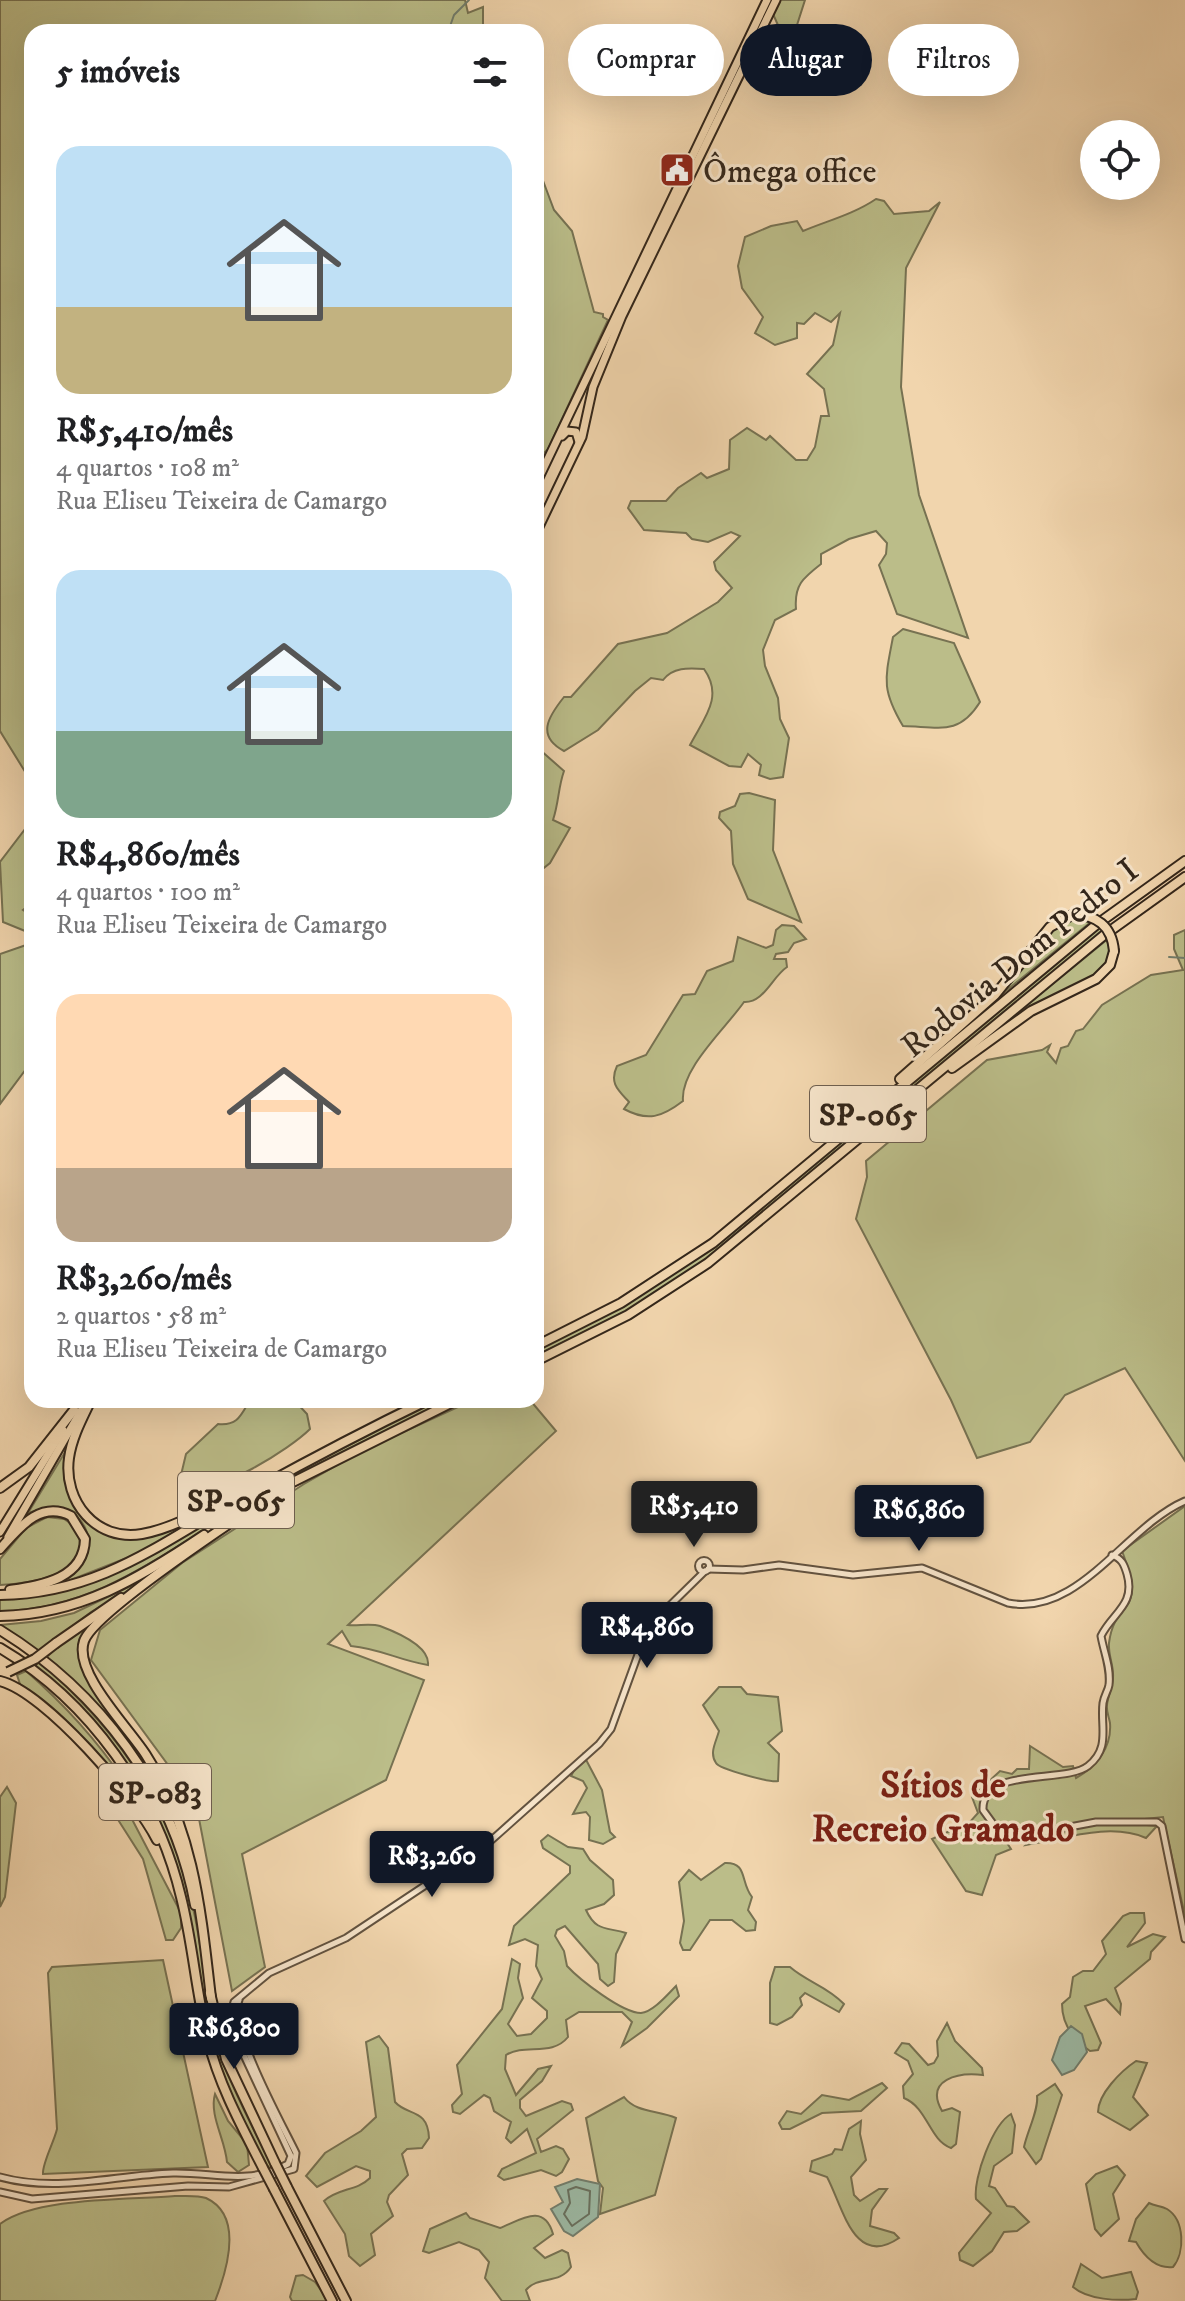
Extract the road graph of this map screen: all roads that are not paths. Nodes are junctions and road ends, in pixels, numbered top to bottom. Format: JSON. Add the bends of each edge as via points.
{"nodes":[{"id":1,"x":767,"y":0,"type":"edge"},
{"id":2,"x":776,"y":0,"type":"edge"},
{"id":3,"x":558,"y":440,"type":"junction"},
{"id":4,"x":579,"y":444,"type":"junction"},
{"id":5,"x":544,"y":468,"type":"edge"},
{"id":6,"x":544,"y":516,"type":"edge"},
{"id":7,"x":1185,"y":861,"type":"edge"},
{"id":8,"x":1185,"y":877,"type":"edge"},
{"id":9,"x":884,"y":1118,"type":"junction"},
{"id":10,"x":843,"y":1135,"type":"junction"},
{"id":11,"x":544,"y":1342,"type":"edge"},
{"id":12,"x":544,"y":1357,"type":"edge"},
{"id":13,"x":84,"y":1408,"type":"edge"},
{"id":14,"x":86,"y":1408,"type":"edge"},
{"id":15,"x":412,"y":1408,"type":"edge"},
{"id":16,"x":441,"y":1408,"type":"edge"},
{"id":17,"x":74,"y":1410,"type":"joint"},
{"id":18,"x":324,"y":1451,"type":"junction"},
{"id":19,"x":290,"y":1483,"type":"junction"},
{"id":20,"x":0,"y":1488,"type":"edge"},
{"id":21,"x":1185,"y":1501,"type":"edge"},
{"id":22,"x":0,"y":1532,"type":"edge"},
{"id":23,"x":0,"y":1549,"type":"edge"},
{"id":24,"x":1112,"y":1555,"type":"junction"},
{"id":25,"x":153,"y":1580,"type":"junction"},
{"id":26,"x":0,"y":1593,"type":"edge"},
{"id":27,"x":0,"y":1616,"type":"edge"},
{"id":28,"x":0,"y":1630,"type":"edge"},
{"id":29,"x":0,"y":1648,"type":"edge"},
{"id":30,"x":4,"y":1674,"type":"edge"},
{"id":31,"x":0,"y":1681,"type":"edge"},
{"id":32,"x":186,"y":1921,"type":"junction"},
{"id":33,"x":1185,"y":1939,"type":"edge"},
{"id":34,"x":211,"y":1998,"type":"junction"},
{"id":35,"x":284,"y":2135,"type":"junction"},
{"id":36,"x":148,"y":2175,"type":"junction"},
{"id":37,"x":0,"y":2177,"type":"edge"},
{"id":38,"x":149,"y":2189,"type":"junction"},
{"id":39,"x":0,"y":2192,"type":"edge"},
{"id":40,"x":332,"y":2301,"type":"edge"},
{"id":41,"x":346,"y":2301,"type":"edge"}],
"edges":[{"from":1,"to":3,"type":"main road"},
{"from":2,"to":4,"type":"main road","via":[[622,316],[593,387]]},
{"from":3,"to":4,"type":"main road","via":[[571,431]]},
{"from":3,"to":5,"type":"main road"},
{"from":4,"to":6,"type":"main road"},
{"from":7,"to":10,"type":"highway","name":"Rodovia Dom Pedro I","number":"SP-065","via":[[1096,925]]},
{"from":8,"to":9,"type":"highway","name":"Rodovia Dom Pedro I","number":"SP-065","via":[[1103,936]]},
{"from":9,"to":10,"type":"highway","bridge":true,"via":[[1019,1018],[1096,979],[1110,965],[1114,951],[1102,923],[1072,915],[1050,927],[995,995]]},
{"from":9,"to":12,"type":"highway","name":"Rodovia Dom Pedro I","number":"SP-065","via":[[708,1263],[628,1315]]},
{"from":10,"to":11,"type":"highway","name":"Rodovia Dom Pedro I","number":"SP-065","via":[[694,1256],[621,1303]]},
{"from":13,"to":23,"type":"main road"},
{"from":14,"to":18,"type":"highway","via":[[72,1444],[69,1481],[89,1520],[117,1534],[153,1531]]},
{"from":15,"to":18,"type":"highway","number":"SP-065"},
{"from":16,"to":19,"type":"highway","number":"SP-065"},
{"from":17,"to":20,"type":"highway","via":[[29,1467]]},
{"from":17,"to":22,"type":"main road"},
{"from":18,"to":26,"type":"highway","number":"SP-065","via":[[127,1566],[64,1588]]},
{"from":19,"to":25,"type":"highway"},
{"from":19,"to":27,"type":"highway","number":"SP-065","via":[[106,1593],[51,1611]]},
{"from":21,"to":24,"type":"street"},
{"from":23,"to":26,"type":"highway","via":[[26,1521],[49,1511],[71,1516],[85,1539],[79,1562],[66,1575]]},
{"from":24,"to":33,"type":"street","via":[[1124,1563],[1131,1588],[1125,1605],[1101,1634],[1109,1682],[1101,1747],[1081,1770],[991,1789],[983,1810],[999,1832],[1011,1838],[1096,1822],[1157,1822]]},
{"from":24,"to":35,"type":"street","via":[[1074,1590],[1023,1604],[1008,1603],[922,1568],[853,1575],[779,1565],[707,1570],[648,1627],[611,1729],[599,1744],[486,1845],[362,1929],[269,1973],[242,1996],[236,2006],[246,2056]]},
{"from":25,"to":30,"type":"highway","bridge":true},
{"from":25,"to":34,"type":"highway","via":[[96,1623],[84,1640],[82,1655],[91,1679],[152,1765],[180,1822],[197,1881]]},
{"from":28,"to":34,"type":"highway","number":"SP-083","via":[[94,1707],[151,1784],[188,1870]]},
{"from":29,"to":32,"type":"highway","number":"SP-083","via":[[65,1697],[120,1761],[164,1844]]},
{"from":31,"to":32,"type":"highway","via":[[28,1695],[123,1787],[162,1852]]},
{"from":32,"to":40,"type":"highway","number":"SP-083","bridge":true,"via":[[212,2054],[229,2099]]},
{"from":34,"to":41,"type":"highway","number":"SP-083","bridge":true,"via":[[236,2086]]},
{"from":35,"to":36,"type":"street","via":[[291,2156],[285,2166],[233,2179]]},
{"from":35,"to":38,"type":"street","via":[[296,2153],[296,2167],[286,2173],[246,2184]]},
{"from":36,"to":37,"type":"street","via":[[42,2186]]},
{"from":36,"to":38,"type":"street"},
{"from":38,"to":39,"type":"street","via":[[24,2199]]}]}
